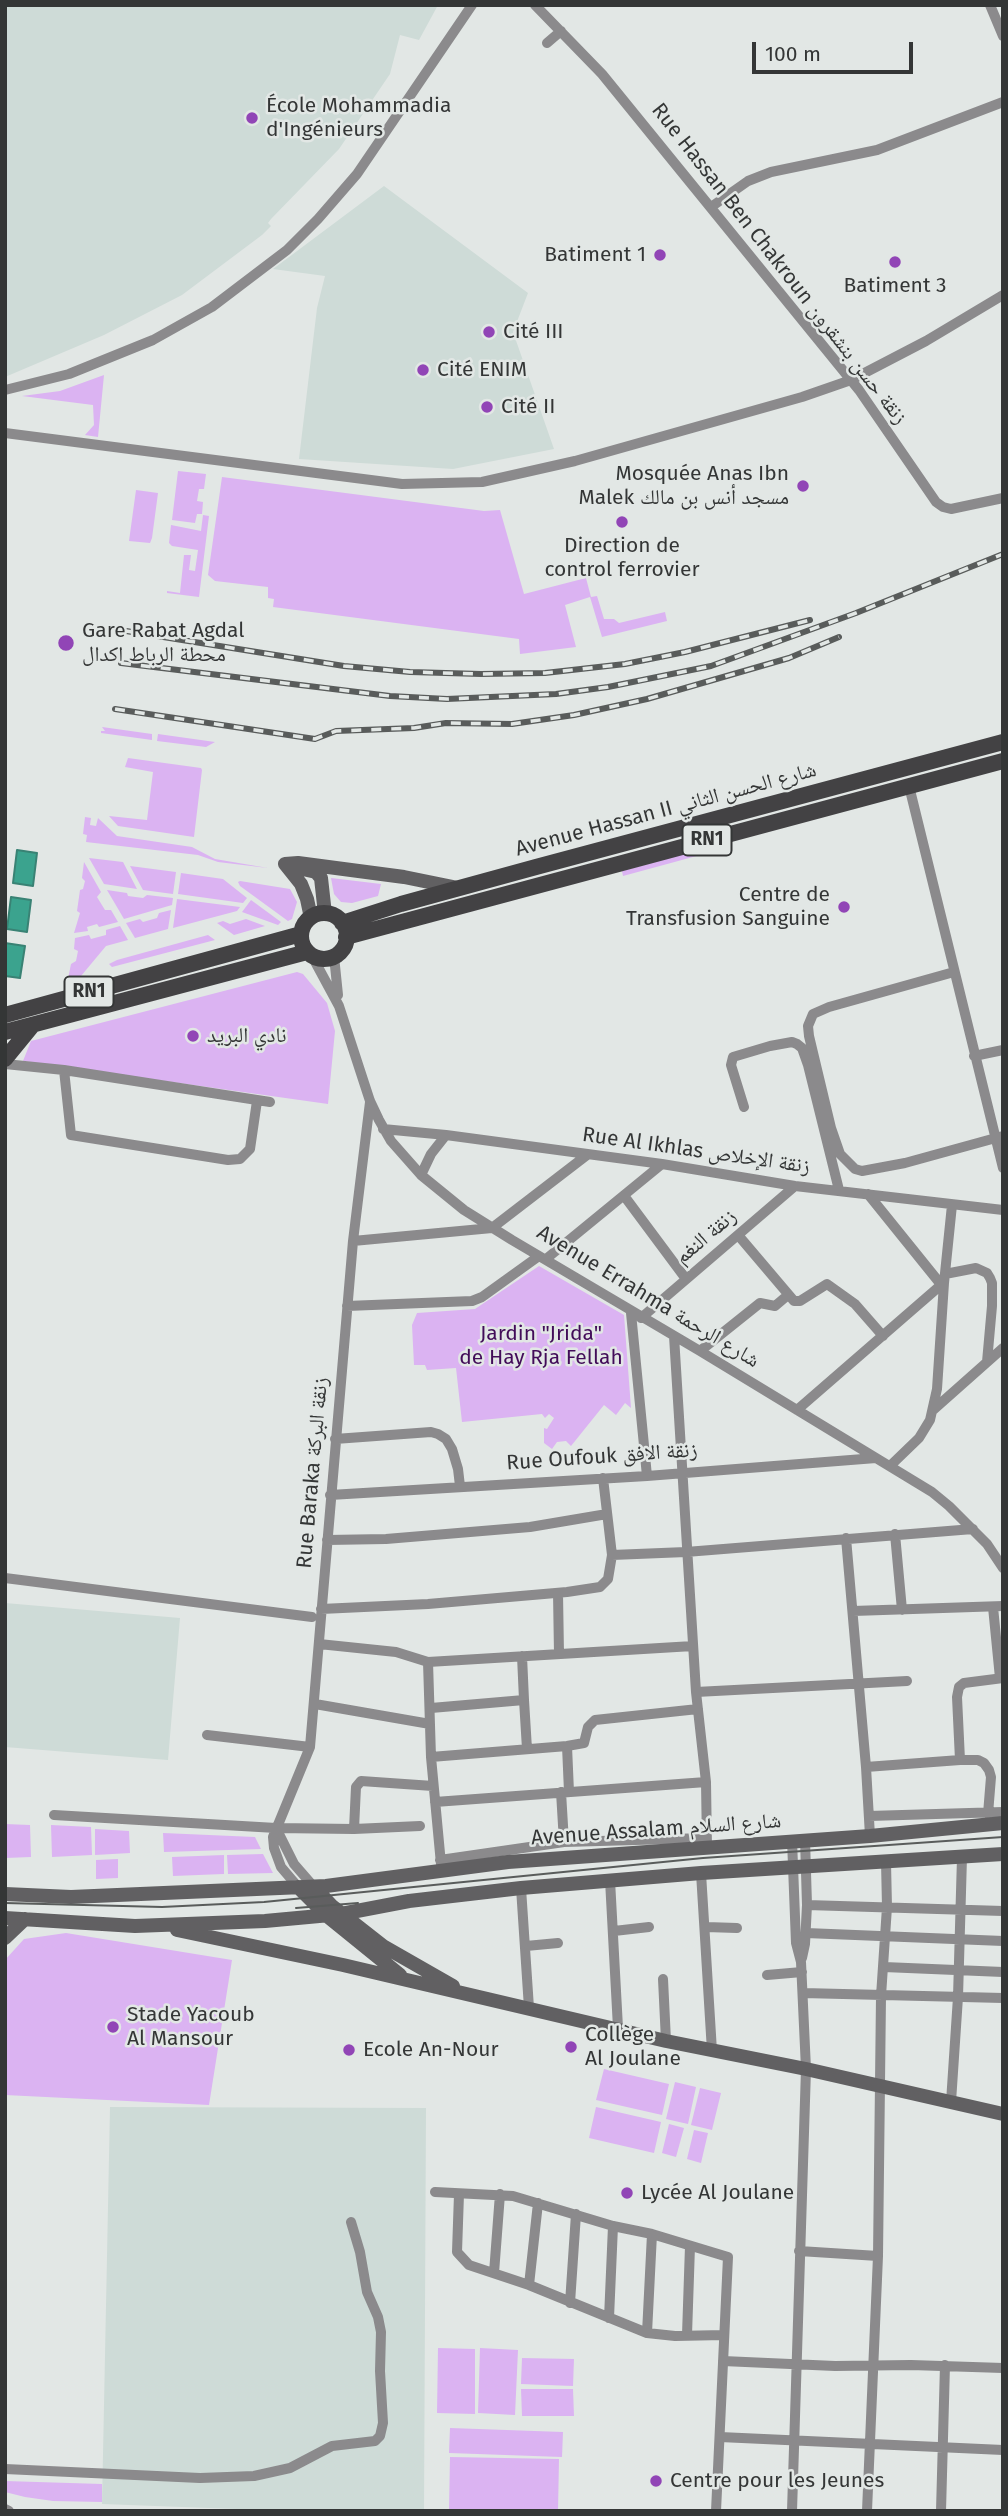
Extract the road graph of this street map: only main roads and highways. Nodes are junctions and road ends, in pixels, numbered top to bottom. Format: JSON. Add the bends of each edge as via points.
{"nodes":[{"id":1,"x":1003,"y":742,"type":"edge"},
{"id":2,"x":1003,"y":761,"type":"edge"},
{"id":3,"x":285,"y":864,"type":"junction"},
{"id":4,"x":458,"y":888,"type":"junction"},
{"id":5,"x":318,"y":916,"type":"junction"},
{"id":6,"x":344,"y":930,"type":"junction"},
{"id":7,"x":301,"y":934,"type":"junction"},
{"id":8,"x":309,"y":954,"type":"junction"},
{"id":9,"x":5,"y":1015,"type":"edge"},
{"id":10,"x":34,"y":1024,"type":"junction"},
{"id":11,"x":5,"y":1032,"type":"edge"},
{"id":12,"x":5,"y":1062,"type":"edge"},
{"id":13,"x":1003,"y":1823,"type":"edge"},
{"id":14,"x":1003,"y":1854,"type":"edge"},
{"id":15,"x":314,"y":1886,"type":"junction"},
{"id":16,"x":298,"y":1887,"type":"junction"},
{"id":17,"x":5,"y":1894,"type":"edge"},
{"id":18,"x":341,"y":1914,"type":"junction"},
{"id":19,"x":326,"y":1915,"type":"junction"},
{"id":20,"x":5,"y":1918,"type":"edge"},
{"id":21,"x":25,"y":1919,"type":"junction"},
{"id":22,"x":155,"y":1926,"type":"junction"},
{"id":23,"x":5,"y":1938,"type":"edge"},
{"id":24,"x":404,"y":1979,"type":"junction"},
{"id":25,"x":466,"y":1993,"type":"junction"},
{"id":26,"x":1003,"y":2114,"type":"edge"}],
"edges":[{"from":1,"to":4,"type":"main road","name":"Avenue Hassan II شارع الحسن الثاني","number":"RN1"},
{"from":2,"to":6,"type":"main road","name":"Avenue Hassan II شارع الحسن الثاني","number":"RN1"},
{"from":3,"to":4,"type":"main road"},
{"from":3,"to":5,"type":"main road"},
{"from":3,"to":5,"type":"main road","via":[[320,875]]},
{"from":4,"to":6,"type":"main road","name":"Avenue Hassan II شارع الحسن الثاني","number":"RN1"},
{"from":5,"to":6,"type":"main road","via":[[335,916]]},
{"from":5,"to":7,"type":"main road","via":[[303,926]]},
{"from":6,"to":8,"type":"main road","number":"RN1","via":[[343,948],[334,956],[325,959]]},
{"from":7,"to":8,"type":"main road"},
{"from":7,"to":9,"type":"main road","number":"RN1"},
{"from":8,"to":10,"type":"main road","number":"RN1"},
{"from":10,"to":11,"type":"main road","number":"RN1"},
{"from":10,"to":12,"type":"main road"},
{"from":13,"to":15,"type":"main road","name":"Avenue Assalam شارع السلام","via":[[441,1865]]},
{"from":14,"to":18,"type":"main road","via":[[521,1888]]},
{"from":15,"to":16,"type":"main road","name":"Avenue Assalam شارع السلام"},
{"from":15,"to":18,"type":"main road"},
{"from":16,"to":17,"type":"main road","name":"Avenue Assalam شارع السلام","via":[[71,1897]]},
{"from":16,"to":19,"type":"main road"},
{"from":18,"to":19,"type":"main road"},
{"from":18,"to":25,"type":"main road","via":[[383,1946]]},
{"from":19,"to":22,"type":"main road"},
{"from":19,"to":24,"type":"main road"},
{"from":20,"to":21,"type":"main road"},
{"from":21,"to":22,"type":"main road"},
{"from":21,"to":23,"type":"main road"},
{"from":22,"to":24,"type":"main road"},
{"from":24,"to":25,"type":"main road"},
{"from":25,"to":26,"type":"main road"}]}
